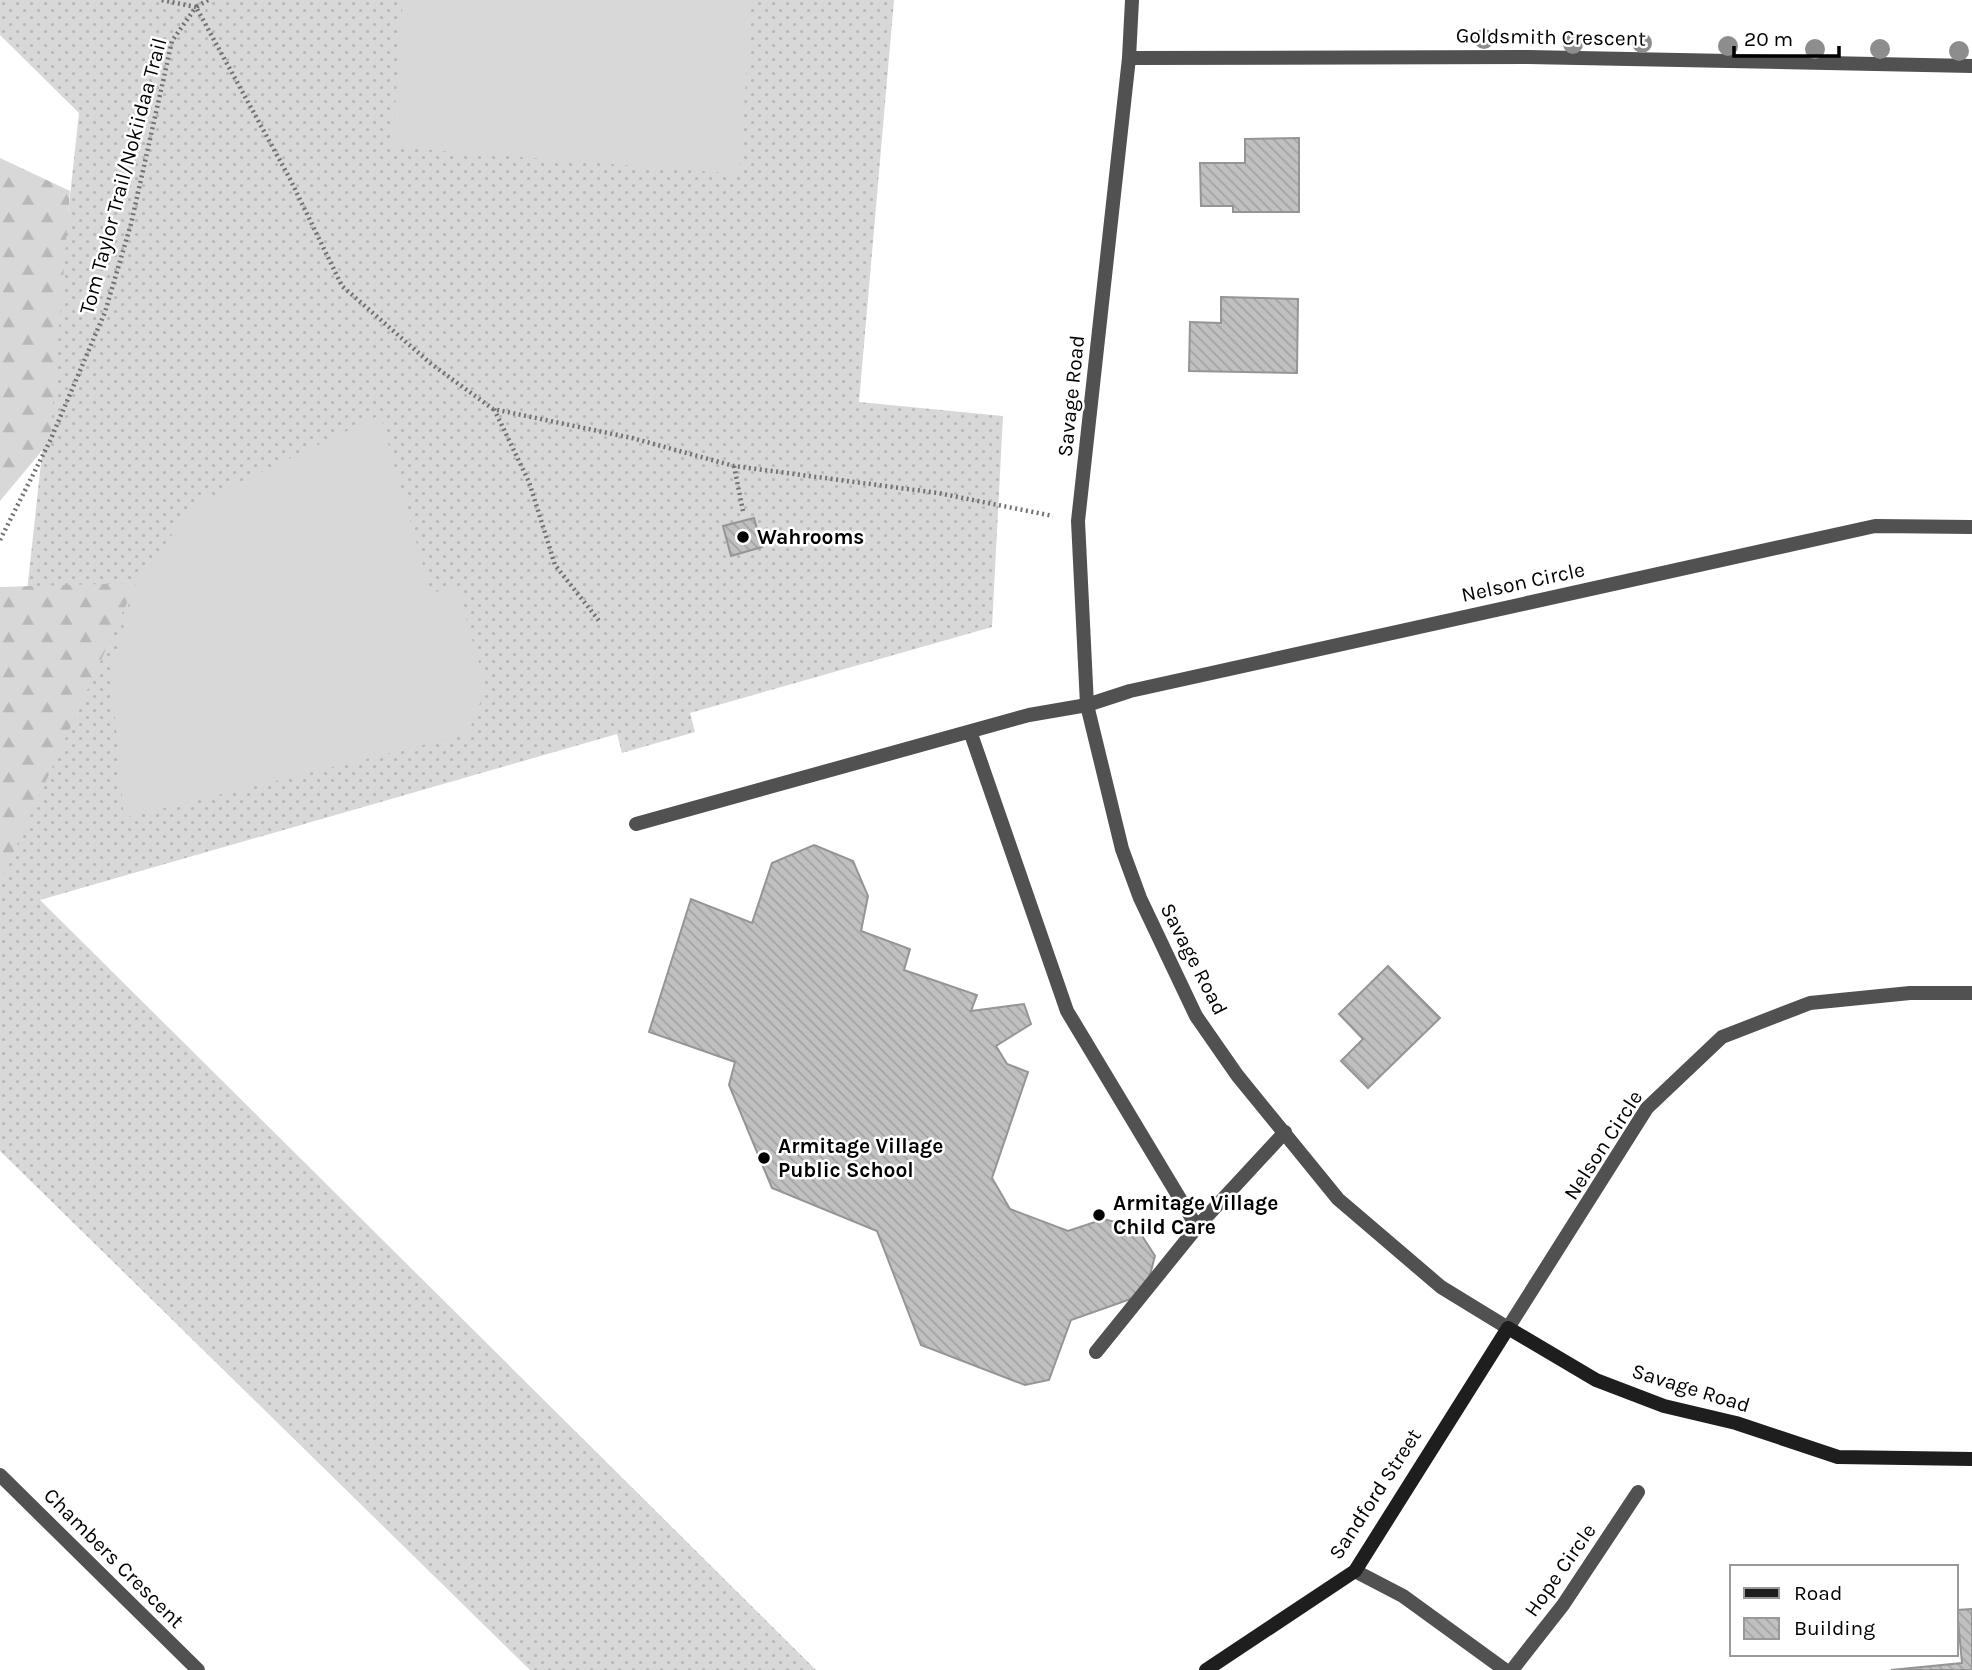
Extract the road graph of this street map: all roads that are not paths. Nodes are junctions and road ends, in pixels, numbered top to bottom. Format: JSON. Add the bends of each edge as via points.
{"nodes":[{"id":1,"x":1132,"y":0,"type":"edge"},
{"id":2,"x":1129,"y":58,"type":"junction"},
{"id":3,"x":1972,"y":66,"type":"edge"},
{"id":4,"x":1972,"y":527,"type":"edge"},
{"id":5,"x":1087,"y":705,"type":"junction"},
{"id":6,"x":971,"y":734,"type":"junction"},
{"id":7,"x":636,"y":824,"type":"dead end"},
{"id":8,"x":1972,"y":993,"type":"edge"},
{"id":9,"x":1285,"y":1132,"type":"junction"},
{"id":10,"x":1197,"y":1227,"type":"junction"},
{"id":11,"x":1508,"y":1328,"type":"junction"},
{"id":12,"x":1096,"y":1352,"type":"dead end"},
{"id":13,"x":1972,"y":1460,"type":"edge"},
{"id":14,"x":0,"y":1475,"type":"edge"},
{"id":15,"x":1638,"y":1492,"type":"dead end"},
{"id":16,"x":1355,"y":1571,"type":"junction"},
{"id":17,"x":198,"y":1670,"type":"edge"},
{"id":18,"x":1206,"y":1670,"type":"edge"},
{"id":19,"x":1505,"y":1670,"type":"edge"},
{"id":20,"x":1512,"y":1670,"type":"edge"}],
"edges":[{"from":1,"to":2,"type":"street","name":"Savage Road"},
{"from":2,"to":3,"type":"street","name":"Goldsmith Crescent","via":[[1528,57]]},
{"from":2,"to":5,"type":"street","name":"Savage Road","via":[[1078,522]]},
{"from":4,"to":5,"type":"street","name":"Nelson Circle","via":[[1875,526],[1130,691]]},
{"from":5,"to":6,"type":"street","name":"Nelson Circle","via":[[1029,715]]},
{"from":5,"to":9,"type":"street","name":"Savage Road","via":[[1122,849],[1159,942],[1196,1016]]},
{"from":6,"to":7,"type":"street","name":"Nelson Circle"},
{"from":6,"to":10,"type":"street","via":[[1067,1012]]},
{"from":8,"to":11,"type":"street","name":"Nelson Circle","via":[[1910,993],[1810,1003],[1722,1037],[1647,1108]]},
{"from":9,"to":10,"type":"street"},
{"from":9,"to":11,"type":"street","name":"Savage Road","via":[[1338,1199],[1395,1250],[1441,1287]]},
{"from":10,"to":12,"type":"street"},
{"from":11,"to":13,"type":"street","name":"Savage Road","via":[[1596,1380],[1664,1406],[1735,1423],[1838,1457]]},
{"from":11,"to":16,"type":"street","name":"Sandford Street"},
{"from":14,"to":17,"type":"street","name":"Chambers Crescent"},
{"from":15,"to":20,"type":"street","name":"Hope Circle","via":[[1563,1605]]},
{"from":16,"to":18,"type":"street","name":"Sandford Street"},
{"from":16,"to":19,"type":"street","via":[[1403,1596]]}]}
